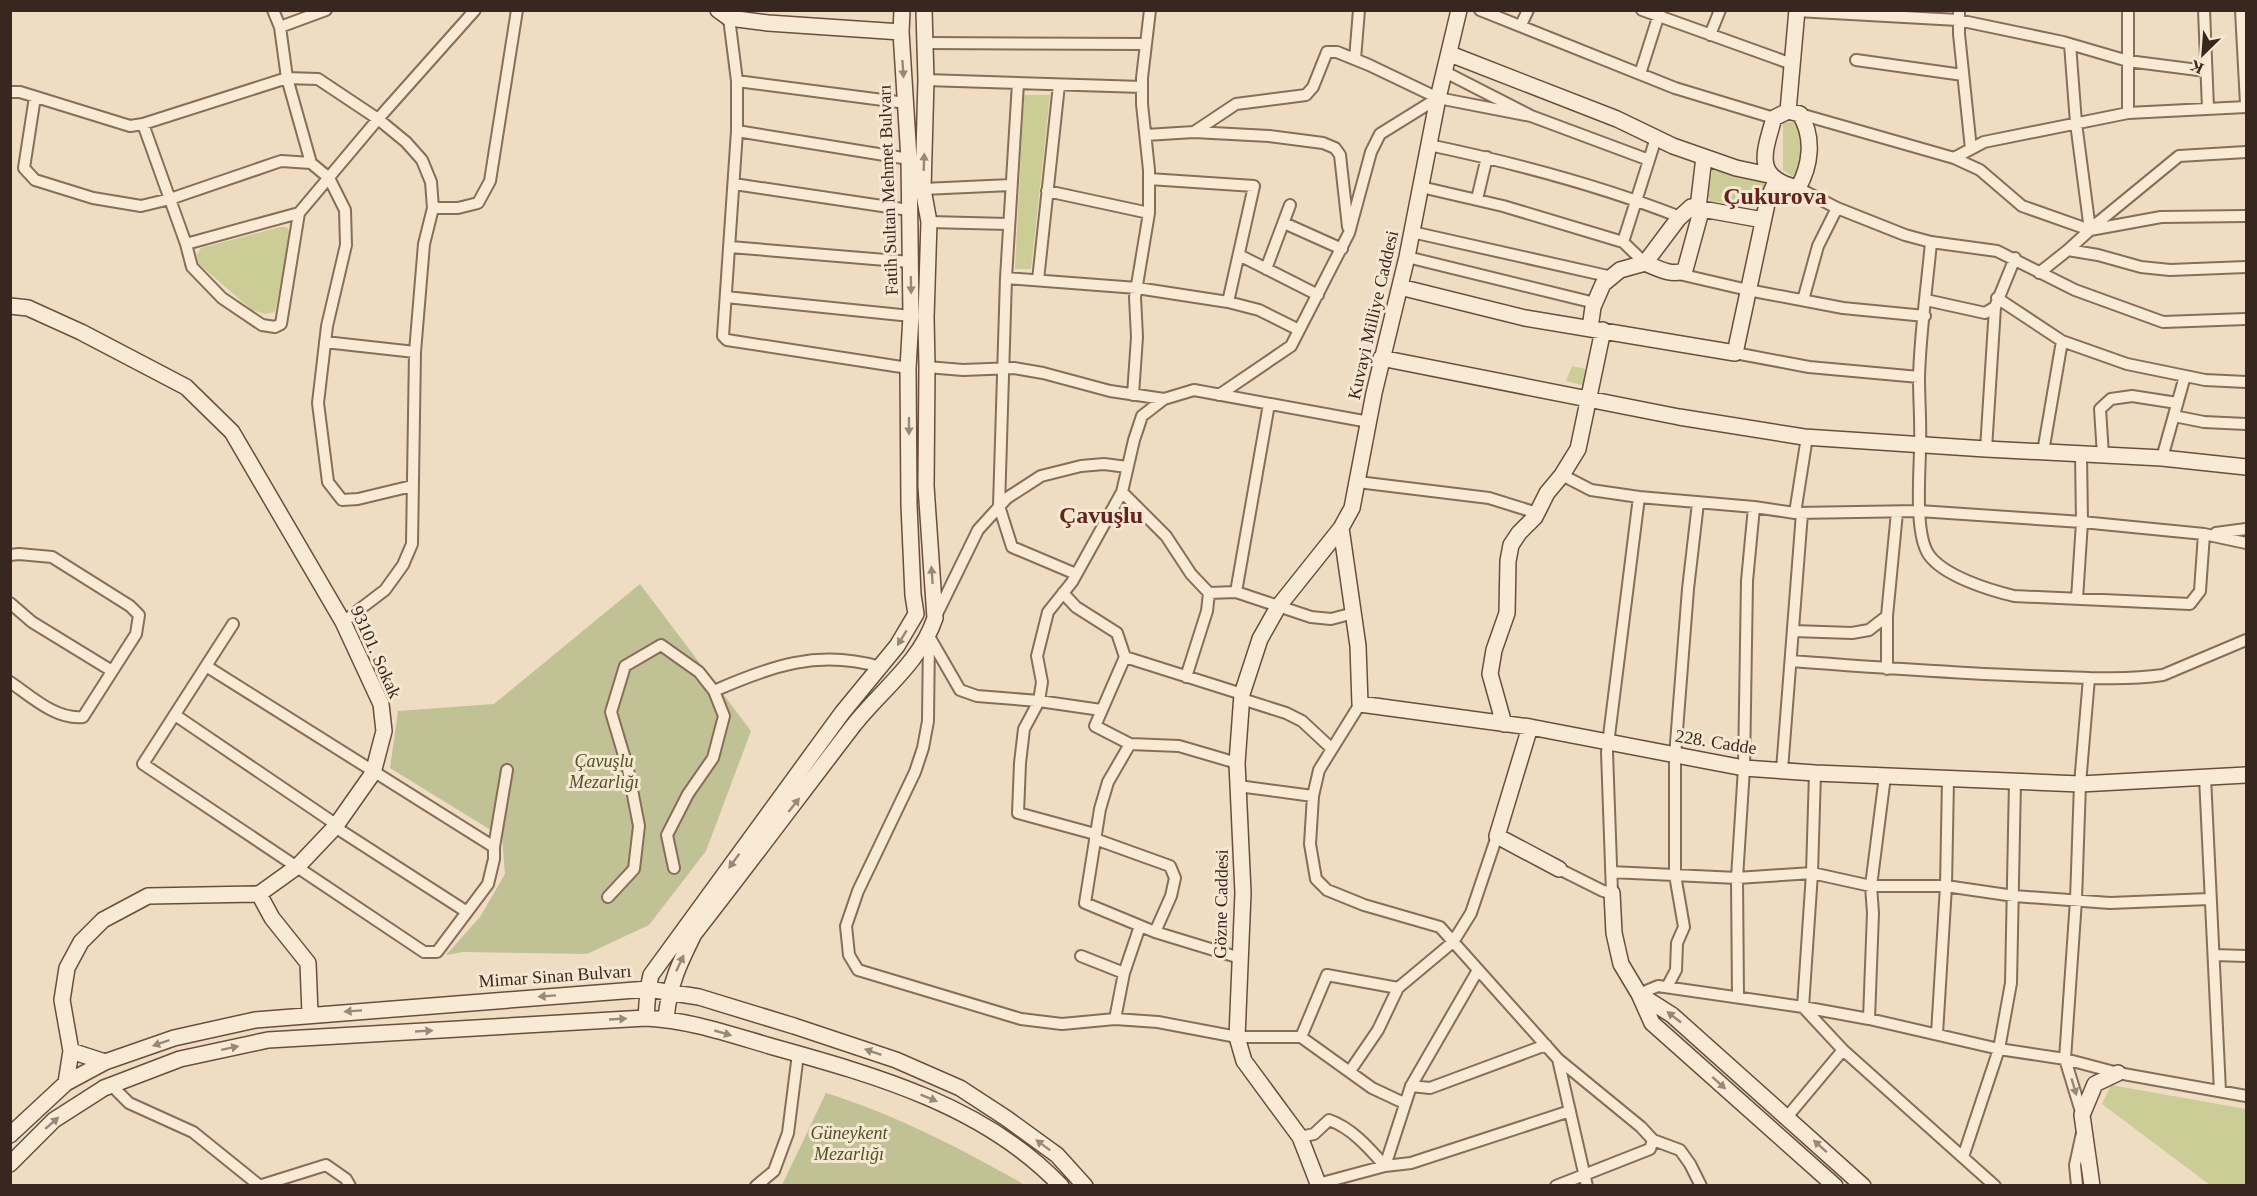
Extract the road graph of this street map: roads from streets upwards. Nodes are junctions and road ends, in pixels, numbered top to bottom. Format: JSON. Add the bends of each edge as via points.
{"nodes":[{"id":1,"x":273,"y":10,"type":"edge"},
{"id":2,"x":326,"y":10,"type":"edge"},
{"id":3,"x":475,"y":10,"type":"edge"},
{"id":4,"x":517,"y":10,"type":"edge"},
{"id":5,"x":902,"y":10,"type":"edge"},
{"id":6,"x":924,"y":10,"type":"edge"},
{"id":7,"x":1150,"y":10,"type":"edge"},
{"id":8,"x":1359,"y":10,"type":"edge"},
{"id":9,"x":1459,"y":10,"type":"edge"},
{"id":10,"x":1480,"y":10,"type":"edge"},
{"id":11,"x":1528,"y":10,"type":"edge"},
{"id":12,"x":1642,"y":10,"type":"edge"},
{"id":13,"x":1720,"y":10,"type":"edge"},
{"id":14,"x":2128,"y":10,"type":"edge"},
{"id":15,"x":2204,"y":10,"type":"edge"},
{"id":16,"x":2241,"y":10,"type":"edge"},
{"id":17,"x":1797,"y":11,"type":"edge"},
{"id":18,"x":724,"y":14,"type":"edge"},
{"id":19,"x":1659,"y":14,"type":"edge"},
{"id":20,"x":1959,"y":15,"type":"edge"},
{"id":21,"x":1521,"y":25,"type":"junction"},
{"id":22,"x":280,"y":27,"type":"junction"},
{"id":23,"x":901,"y":32,"type":"junction"},
{"id":24,"x":1710,"y":35,"type":"junction"},
{"id":25,"x":926,"y":43,"type":"junction"},
{"id":26,"x":1146,"y":44,"type":"junction"},
{"id":27,"x":2070,"y":44,"type":"junction"},
{"id":28,"x":1450,"y":54,"type":"junction"},
{"id":29,"x":1355,"y":59,"type":"junction"},
{"id":30,"x":2245,"y":59,"type":"edge"},
{"id":31,"x":1856,"y":60,"type":"dead end"},
{"id":32,"x":2128,"y":61,"type":"junction"},
{"id":33,"x":1792,"y":64,"type":"junction"},
{"id":34,"x":2206,"y":70,"type":"junction"},
{"id":35,"x":1445,"y":72,"type":"junction"},
{"id":36,"x":1640,"y":74,"type":"junction"},
{"id":37,"x":1963,"y":75,"type":"junction"},
{"id":38,"x":287,"y":78,"type":"junction"},
{"id":39,"x":926,"y":80,"type":"junction"},
{"id":40,"x":737,"y":81,"type":"junction"},
{"id":41,"x":1018,"y":83,"type":"junction"},
{"id":42,"x":1059,"y":85,"type":"junction"},
{"id":43,"x":1142,"y":87,"type":"junction"},
{"id":44,"x":10,"y":92,"type":"edge"},
{"id":45,"x":35,"y":97,"type":"junction"},
{"id":46,"x":1438,"y":98,"type":"junction"},
{"id":47,"x":906,"y":103,"type":"junction"},
{"id":48,"x":2247,"y":105,"type":"edge"},
{"id":49,"x":2208,"y":108,"type":"junction"},
{"id":50,"x":2128,"y":112,"type":"junction"},
{"id":51,"x":1787,"y":114,"type":"junction"},
{"id":52,"x":1531,"y":116,"type":"junction"},
{"id":53,"x":378,"y":119,"type":"junction"},
{"id":54,"x":2076,"y":123,"type":"junction"},
{"id":55,"x":143,"y":124,"type":"junction"},
{"id":56,"x":737,"y":131,"type":"junction"},
{"id":57,"x":1194,"y":132,"type":"junction"},
{"id":58,"x":1146,"y":135,"type":"junction"},
{"id":59,"x":1656,"y":138,"type":"junction"},
{"id":60,"x":1429,"y":145,"type":"junction"},
{"id":61,"x":1971,"y":149,"type":"junction"},
{"id":62,"x":2247,"y":152,"type":"edge"},
{"id":63,"x":1487,"y":157,"type":"junction"},
{"id":64,"x":1704,"y":157,"type":"junction"},
{"id":65,"x":1954,"y":158,"type":"junction"},
{"id":66,"x":909,"y":159,"type":"junction"},
{"id":67,"x":1649,"y":160,"type":"junction"},
{"id":68,"x":311,"y":163,"type":"junction"},
{"id":69,"x":329,"y":178,"type":"junction"},
{"id":70,"x":1149,"y":178,"type":"junction"},
{"id":71,"x":1772,"y":178,"type":"junction"},
{"id":72,"x":734,"y":184,"type":"junction"},
{"id":73,"x":1011,"y":185,"type":"junction"},
{"id":74,"x":1421,"y":187,"type":"junction"},
{"id":75,"x":1797,"y":188,"type":"junction"},
{"id":76,"x":923,"y":189,"type":"junction"},
{"id":77,"x":1047,"y":191,"type":"junction"},
{"id":78,"x":170,"y":199,"type":"junction"},
{"id":79,"x":1477,"y":199,"type":"junction"},
{"id":80,"x":1637,"y":200,"type":"junction"},
{"id":81,"x":1290,"y":206,"type":"dead end"},
{"id":82,"x":433,"y":208,"type":"junction"},
{"id":83,"x":1698,"y":208,"type":"junction"},
{"id":84,"x":1837,"y":208,"type":"junction"},
{"id":85,"x":909,"y":210,"type":"junction"},
{"id":86,"x":299,"y":213,"type":"junction"},
{"id":87,"x":1149,"y":213,"type":"junction"},
{"id":88,"x":2247,"y":216,"type":"edge"},
{"id":89,"x":1680,"y":217,"type":"junction"},
{"id":90,"x":1763,"y":220,"type":"junction"},
{"id":91,"x":929,"y":222,"type":"junction"},
{"id":92,"x":1284,"y":223,"type":"junction"},
{"id":93,"x":1008,"y":224,"type":"junction"},
{"id":94,"x":2090,"y":230,"type":"junction"},
{"id":95,"x":1412,"y":232,"type":"junction"},
{"id":96,"x":1349,"y":233,"type":"junction"},
{"id":97,"x":1623,"y":242,"type":"junction"},
{"id":98,"x":1931,"y":242,"type":"junction"},
{"id":99,"x":186,"y":244,"type":"junction"},
{"id":100,"x":730,"y":247,"type":"junction"},
{"id":101,"x":1342,"y":249,"type":"junction"},
{"id":102,"x":2068,"y":250,"type":"junction"},
{"id":103,"x":1239,"y":255,"type":"junction"},
{"id":104,"x":1407,"y":257,"type":"junction"},
{"id":105,"x":2014,"y":258,"type":"junction"},
{"id":106,"x":910,"y":262,"type":"junction"},
{"id":107,"x":1645,"y":263,"type":"junction"},
{"id":108,"x":2247,"y":267,"type":"edge"},
{"id":109,"x":1266,"y":269,"type":"junction"},
{"id":110,"x":2040,"y":273,"type":"junction"},
{"id":111,"x":1679,"y":274,"type":"junction"},
{"id":112,"x":1612,"y":277,"type":"junction"},
{"id":113,"x":1006,"y":278,"type":"junction"},
{"id":114,"x":1038,"y":280,"type":"junction"},
{"id":115,"x":1400,"y":287,"type":"junction"},
{"id":116,"x":1137,"y":288,"type":"junction"},
{"id":117,"x":1748,"y":290,"type":"junction"},
{"id":118,"x":1318,"y":295,"type":"junction"},
{"id":119,"x":726,"y":297,"type":"junction"},
{"id":120,"x":1803,"y":300,"type":"junction"},
{"id":121,"x":1926,"y":300,"type":"junction"},
{"id":122,"x":1228,"y":302,"type":"junction"},
{"id":123,"x":1996,"y":302,"type":"junction"},
{"id":124,"x":1595,"y":303,"type":"junction"},
{"id":125,"x":10,"y":306,"type":"edge"},
{"id":126,"x":911,"y":316,"type":"junction"},
{"id":127,"x":1925,"y":316,"type":"junction"},
{"id":128,"x":2247,"y":319,"type":"edge"},
{"id":129,"x":1597,"y":329,"type":"junction"},
{"id":130,"x":1299,"y":330,"type":"junction"},
{"id":131,"x":2062,"y":341,"type":"junction"},
{"id":132,"x":325,"y":342,"type":"junction"},
{"id":133,"x":415,"y":352,"type":"junction"},
{"id":134,"x":1735,"y":353,"type":"junction"},
{"id":135,"x":1381,"y":358,"type":"junction"},
{"id":136,"x":927,"y":367,"type":"junction"},
{"id":137,"x":908,"y":368,"type":"junction"},
{"id":138,"x":1002,"y":369,"type":"junction"},
{"id":139,"x":2185,"y":376,"type":"junction"},
{"id":140,"x":1919,"y":377,"type":"junction"},
{"id":141,"x":2247,"y":382,"type":"edge"},
{"id":142,"x":1133,"y":395,"type":"junction"},
{"id":143,"x":1219,"y":395,"type":"junction"},
{"id":144,"x":1164,"y":399,"type":"junction"},
{"id":145,"x":1589,"y":400,"type":"junction"},
{"id":146,"x":2178,"y":403,"type":"junction"},
{"id":147,"x":1269,"y":404,"type":"junction"},
{"id":148,"x":2174,"y":416,"type":"junction"},
{"id":149,"x":1369,"y":422,"type":"junction"},
{"id":150,"x":2247,"y":424,"type":"edge"},
{"id":151,"x":1807,"y":437,"type":"junction"},
{"id":152,"x":1921,"y":445,"type":"junction"},
{"id":153,"x":1986,"y":449,"type":"junction"},
{"id":154,"x":2043,"y":452,"type":"junction"},
{"id":155,"x":2081,"y":454,"type":"junction"},
{"id":156,"x":2103,"y":455,"type":"junction"},
{"id":157,"x":2162,"y":458,"type":"junction"},
{"id":158,"x":1127,"y":467,"type":"junction"},
{"id":159,"x":2247,"y":467,"type":"edge"},
{"id":160,"x":1562,"y":475,"type":"junction"},
{"id":161,"x":1358,"y":482,"type":"junction"},
{"id":162,"x":412,"y":486,"type":"junction"},
{"id":163,"x":1122,"y":492,"type":"junction"},
{"id":164,"x":1639,"y":497,"type":"junction"},
{"id":165,"x":1698,"y":503,"type":"junction"},
{"id":166,"x":999,"y":506,"type":"junction"},
{"id":167,"x":1754,"y":507,"type":"junction"},
{"id":168,"x":1919,"y":511,"type":"junction"},
{"id":169,"x":1897,"y":512,"type":"junction"},
{"id":170,"x":1537,"y":513,"type":"junction"},
{"id":171,"x":1799,"y":513,"type":"junction"},
{"id":172,"x":2082,"y":522,"type":"junction"},
{"id":173,"x":1341,"y":528,"type":"junction"},
{"id":174,"x":2247,"y":529,"type":"edge"},
{"id":175,"x":2204,"y":534,"type":"junction"},
{"id":176,"x":2247,"y":543,"type":"edge"},
{"id":177,"x":10,"y":555,"type":"edge"},
{"id":178,"x":1076,"y":574,"type":"junction"},
{"id":179,"x":1236,"y":592,"type":"junction"},
{"id":180,"x":1063,"y":593,"type":"junction"},
{"id":181,"x":1209,"y":593,"type":"junction"},
{"id":182,"x":2078,"y":599,"type":"junction"},
{"id":183,"x":10,"y":603,"type":"edge"},
{"id":184,"x":1278,"y":607,"type":"junction"},
{"id":185,"x":1354,"y":613,"type":"junction"},
{"id":186,"x":1887,"y":616,"type":"junction"},
{"id":187,"x":935,"y":618,"type":"junction"},
{"id":188,"x":343,"y":622,"type":"junction"},
{"id":189,"x":232,"y":624,"type":"dead end"},
{"id":190,"x":1793,"y":631,"type":"junction"},
{"id":191,"x":929,"y":636,"type":"junction"},
{"id":192,"x":2247,"y":640,"type":"edge"},
{"id":193,"x":1125,"y":657,"type":"junction"},
{"id":194,"x":1791,"y":661,"type":"junction"},
{"id":195,"x":206,"y":666,"type":"junction"},
{"id":196,"x":880,"y":668,"type":"junction"},
{"id":197,"x":1887,"y":669,"type":"junction"},
{"id":198,"x":112,"y":671,"type":"junction"},
{"id":199,"x":1186,"y":677,"type":"junction"},
{"id":200,"x":2089,"y":678,"type":"junction"},
{"id":201,"x":10,"y":682,"type":"edge"},
{"id":202,"x":714,"y":691,"type":"junction"},
{"id":203,"x":1242,"y":696,"type":"junction"},
{"id":204,"x":1039,"y":701,"type":"junction"},
{"id":205,"x":1360,"y":704,"type":"junction"},
{"id":206,"x":1101,"y":710,"type":"junction"},
{"id":207,"x":175,"y":714,"type":"junction"},
{"id":208,"x":1504,"y":724,"type":"junction"},
{"id":209,"x":1530,"y":727,"type":"junction"},
{"id":210,"x":1609,"y":742,"type":"junction"},
{"id":211,"x":1130,"y":744,"type":"junction"},
{"id":212,"x":1331,"y":748,"type":"junction"},
{"id":213,"x":1675,"y":756,"type":"junction"},
{"id":214,"x":1237,"y":763,"type":"junction"},
{"id":215,"x":1744,"y":768,"type":"junction"},
{"id":216,"x":507,"y":770,"type":"dead end"},
{"id":217,"x":1782,"y":771,"type":"junction"},
{"id":218,"x":373,"y":773,"type":"junction"},
{"id":219,"x":1815,"y":773,"type":"junction"},
{"id":220,"x":2247,"y":775,"type":"edge"},
{"id":221,"x":1886,"y":776,"type":"junction"},
{"id":222,"x":2205,"y":777,"type":"junction"},
{"id":223,"x":1947,"y":778,"type":"junction"},
{"id":224,"x":2014,"y":781,"type":"junction"},
{"id":225,"x":2080,"y":784,"type":"junction"},
{"id":226,"x":1238,"y":786,"type":"junction"},
{"id":227,"x":1313,"y":796,"type":"junction"},
{"id":228,"x":336,"y":826,"type":"junction"},
{"id":229,"x":1497,"y":836,"type":"junction"},
{"id":230,"x":1095,"y":837,"type":"junction"},
{"id":231,"x":494,"y":847,"type":"junction"},
{"id":232,"x":298,"y":866,"type":"junction"},
{"id":233,"x":674,"y":868,"type":"dead end"},
{"id":234,"x":1558,"y":869,"type":"joint"},
{"id":235,"x":1611,"y":872,"type":"junction"},
{"id":236,"x":1812,"y":873,"type":"junction"},
{"id":237,"x":1675,"y":875,"type":"junction"},
{"id":238,"x":1737,"y":878,"type":"junction"},
{"id":239,"x":1871,"y":886,"type":"junction"},
{"id":240,"x":1946,"y":886,"type":"junction"},
{"id":241,"x":1612,"y":892,"type":"junction"},
{"id":242,"x":259,"y":894,"type":"junction"},
{"id":243,"x":2014,"y":896,"type":"junction"},
{"id":244,"x":608,"y":897,"type":"dead end"},
{"id":245,"x":2209,"y":899,"type":"junction"},
{"id":246,"x":2076,"y":900,"type":"junction"},
{"id":247,"x":467,"y":912,"type":"junction"},
{"id":248,"x":1140,"y":926,"type":"junction"},
{"id":249,"x":1155,"y":932,"type":"junction"},
{"id":250,"x":1453,"y":942,"type":"junction"},
{"id":251,"x":2214,"y":955,"type":"junction"},
{"id":252,"x":1081,"y":956,"type":"dead end"},
{"id":253,"x":2247,"y":956,"type":"edge"},
{"id":254,"x":1240,"y":958,"type":"junction"},
{"id":255,"x":1478,"y":970,"type":"junction"},
{"id":256,"x":1124,"y":973,"type":"junction"},
{"id":257,"x":1667,"y":987,"type":"junction"},
{"id":258,"x":1398,"y":988,"type":"junction"},
{"id":259,"x":648,"y":989,"type":"junction"},
{"id":260,"x":668,"y":993,"type":"junction"},
{"id":261,"x":1640,"y":994,"type":"junction"},
{"id":262,"x":1738,"y":997,"type":"junction"},
{"id":263,"x":1803,"y":1007,"type":"junction"},
{"id":264,"x":310,"y":1014,"type":"junction"},
{"id":265,"x":646,"y":1018,"type":"junction"},
{"id":266,"x":666,"y":1019,"type":"junction"},
{"id":267,"x":1115,"y":1019,"type":"junction"},
{"id":268,"x":1869,"y":1019,"type":"junction"},
{"id":269,"x":1937,"y":1034,"type":"junction"},
{"id":270,"x":1237,"y":1037,"type":"junction"},
{"id":271,"x":1301,"y":1037,"type":"junction"},
{"id":272,"x":1546,"y":1045,"type":"junction"},
{"id":273,"x":1999,"y":1049,"type":"junction"},
{"id":274,"x":1843,"y":1050,"type":"junction"},
{"id":275,"x":71,"y":1052,"type":"junction"},
{"id":276,"x":798,"y":1054,"type":"junction"},
{"id":277,"x":1558,"y":1059,"type":"junction"},
{"id":278,"x":2065,"y":1059,"type":"junction"},
{"id":279,"x":105,"y":1062,"type":"junction"},
{"id":280,"x":1350,"y":1071,"type":"junction"},
{"id":281,"x":2118,"y":1073,"type":"junction"},
{"id":282,"x":66,"y":1083,"type":"junction"},
{"id":283,"x":111,"y":1085,"type":"junction"},
{"id":284,"x":1410,"y":1086,"type":"junction"},
{"id":285,"x":2220,"y":1091,"type":"junction"},
{"id":286,"x":2247,"y":1096,"type":"edge"},
{"id":287,"x":1404,"y":1103,"type":"junction"},
{"id":288,"x":1570,"y":1111,"type":"junction"},
{"id":289,"x":1787,"y":1117,"type":"junction"},
{"id":290,"x":2083,"y":1120,"type":"junction"},
{"id":291,"x":10,"y":1135,"type":"edge"},
{"id":292,"x":1300,"y":1137,"type":"junction"},
{"id":293,"x":1653,"y":1140,"type":"junction"},
{"id":294,"x":1963,"y":1157,"type":"junction"},
{"id":295,"x":10,"y":1164,"type":"edge"},
{"id":296,"x":1385,"y":1166,"type":"junction"},
{"id":297,"x":1586,"y":1180,"type":"edge"},
{"id":298,"x":259,"y":1185,"type":"edge"},
{"id":299,"x":350,"y":1185,"type":"edge"},
{"id":300,"x":756,"y":1185,"type":"edge"},
{"id":301,"x":1061,"y":1185,"type":"edge"},
{"id":302,"x":1085,"y":1185,"type":"edge"},
{"id":303,"x":1319,"y":1185,"type":"edge"},
{"id":304,"x":1556,"y":1185,"type":"edge"},
{"id":305,"x":1701,"y":1185,"type":"edge"},
{"id":306,"x":1835,"y":1185,"type":"edge"},
{"id":307,"x":1863,"y":1185,"type":"edge"},
{"id":308,"x":1995,"y":1185,"type":"edge"},
{"id":309,"x":2077,"y":1185,"type":"edge"},
{"id":310,"x":2092,"y":1185,"type":"edge"}],
"edges":[{"from":1,"to":22,"type":"street"},
{"from":2,"to":22,"type":"street"},
{"from":3,"to":53,"type":"street"},
{"from":4,"to":82,"type":"street","via":[[490,181],[478,204]]},
{"from":5,"to":23,"type":"street","name":"Fatih Sultan Mehmet Bulvarı"},
{"from":6,"to":25,"type":"street"},
{"from":7,"to":26,"type":"street"},
{"from":8,"to":29,"type":"street"},
{"from":9,"to":28,"type":"street","name":"Kuvayi Milliye Caddesi"},
{"from":10,"to":21,"type":"street"},
{"from":11,"to":21,"type":"street"},
{"from":12,"to":19,"type":"street"},
{"from":13,"to":24,"type":"street"},
{"from":14,"to":32,"type":"street"},
{"from":15,"to":34,"type":"street"},
{"from":16,"to":30,"type":"street"},
{"from":17,"to":20,"type":"street"},
{"from":17,"to":33,"type":"street"},
{"from":18,"to":23,"type":"street","via":[[768,23]]},
{"from":18,"to":40,"type":"street"},
{"from":19,"to":24,"type":"street"},
{"from":19,"to":36,"type":"street"},
{"from":20,"to":27,"type":"street"},
{"from":20,"to":37,"type":"street"},
{"from":21,"to":36,"type":"street"},
{"from":22,"to":38,"type":"street"},
{"from":23,"to":47,"type":"street","name":"Fatih Sultan Mehmet Bulvarı","one_way":true},
{"from":24,"to":33,"type":"street"},
{"from":25,"to":26,"type":"street"},
{"from":25,"to":39,"type":"street"},
{"from":26,"to":43,"type":"street"},
{"from":27,"to":32,"type":"street"},
{"from":27,"to":54,"type":"street"},
{"from":28,"to":35,"type":"street","name":"Kuvayi Milliye Caddesi"},
{"from":28,"to":59,"type":"street"},
{"from":29,"to":46,"type":"street"},
{"from":29,"to":57,"type":"street","via":[[1327,52],[1306,95],[1236,105]]},
{"from":30,"to":48,"type":"street"},
{"from":31,"to":37,"type":"street"},
{"from":32,"to":34,"type":"street"},
{"from":32,"to":50,"type":"street"},
{"from":33,"to":51,"type":"street"},
{"from":34,"to":49,"type":"street"},
{"from":35,"to":46,"type":"street","name":"Kuvayi Milliye Caddesi"},
{"from":35,"to":52,"type":"street"},
{"from":36,"to":51,"type":"street","via":[[1675,88]]},
{"from":37,"to":61,"type":"street"},
{"from":38,"to":53,"type":"street","via":[[318,79]]},
{"from":38,"to":55,"type":"street"},
{"from":38,"to":68,"type":"street"},
{"from":39,"to":41,"type":"street"},
{"from":76,"to":39,"type":"street","one_way":true},
{"from":40,"to":47,"type":"street"},
{"from":40,"to":56,"type":"street"},
{"from":41,"to":42,"type":"street"},
{"from":41,"to":73,"type":"street"},
{"from":42,"to":43,"type":"street"},
{"from":42,"to":77,"type":"street"},
{"from":43,"to":58,"type":"street"},
{"from":44,"to":45,"type":"street"},
{"from":45,"to":55,"type":"street","via":[[130,126]]},
{"from":45,"to":78,"type":"street","via":[[24,168],[35,180],[93,198],[141,206]]},
{"from":46,"to":52,"type":"street"},
{"from":46,"to":60,"type":"street","name":"Kuvayi Milliye Caddesi"},
{"from":46,"to":96,"type":"street","via":[[1380,134],[1371,152]]},
{"from":47,"to":66,"type":"street","name":"Fatih Sultan Mehmet Bulvarı"},
{"from":48,"to":49,"type":"street"},
{"from":49,"to":50,"type":"street"},
{"from":50,"to":54,"type":"street"},
{"from":51,"to":65,"type":"street"},
{"from":51,"to":71,"type":"street","via":[[1766,152],[1765,167]]},
{"from":51,"to":75,"type":"street","via":[[1806,124],[1810,138],[1804,176]]},
{"from":52,"to":67,"type":"street"},
{"from":53,"to":69,"type":"street"},
{"from":53,"to":82,"type":"street","via":[[422,160],[431,182]]},
{"from":54,"to":61,"type":"street","via":[[1984,142]]},
{"from":54,"to":94,"type":"street"},
{"from":55,"to":78,"type":"street"},
{"from":56,"to":66,"type":"street"},
{"from":56,"to":72,"type":"street"},
{"from":57,"to":58,"type":"street"},
{"from":57,"to":96,"type":"street","via":[[1269,136],[1335,148],[1341,155]]},
{"from":58,"to":70,"type":"street"},
{"from":59,"to":64,"type":"street"},
{"from":59,"to":67,"type":"street"},
{"from":60,"to":63,"type":"street"},
{"from":60,"to":74,"type":"street","name":"Kuvayi Milliye Caddesi"},
{"from":61,"to":65,"type":"street"},
{"from":62,"to":94,"type":"street","via":[[2179,156]]},
{"from":63,"to":79,"type":"street"},
{"from":63,"to":80,"type":"street"},
{"from":64,"to":71,"type":"street"},
{"from":64,"to":83,"type":"street"},
{"from":65,"to":94,"type":"street","via":[[1980,170],[2022,206]]},
{"from":66,"to":85,"type":"street","name":"Fatih Sultan Mehmet Bulvarı"},
{"from":67,"to":80,"type":"street"},
{"from":68,"to":69,"type":"street"},
{"from":68,"to":78,"type":"street","via":[[281,160]]},
{"from":69,"to":86,"type":"street"},
{"from":69,"to":132,"type":"street","via":[[345,210],[346,245]]},
{"from":70,"to":87,"type":"street"},
{"from":70,"to":103,"type":"street","via":[[1254,186]]},
{"from":71,"to":75,"type":"street"},
{"from":71,"to":90,"type":"street"},
{"from":72,"to":85,"type":"street"},
{"from":72,"to":100,"type":"street"},
{"from":73,"to":76,"type":"street"},
{"from":73,"to":93,"type":"street"},
{"from":74,"to":79,"type":"street"},
{"from":74,"to":95,"type":"street","name":"Kuvayi Milliye Caddesi"},
{"from":75,"to":84,"type":"street"},
{"from":76,"to":91,"type":"street"},
{"from":77,"to":87,"type":"street"},
{"from":77,"to":114,"type":"street"},
{"from":78,"to":99,"type":"street"},
{"from":79,"to":97,"type":"street"},
{"from":80,"to":89,"type":"street"},
{"from":80,"to":97,"type":"street"},
{"from":81,"to":92,"type":"street"},
{"from":82,"to":133,"type":"street","via":[[424,244]]},
{"from":83,"to":89,"type":"street","via":[[1691,207]]},
{"from":83,"to":90,"type":"street"},
{"from":83,"to":111,"type":"street","via":[[1696,237],[1685,270]]},
{"from":84,"to":98,"type":"street"},
{"from":84,"to":120,"type":"street","via":[[1818,246]]},
{"from":85,"to":106,"type":"street","name":"Fatih Sultan Mehmet Bulvarı"},
{"from":86,"to":99,"type":"street"},
{"from":86,"to":99,"type":"street","via":[[281,324],[275,327],[262,325],[222,298],[192,267]]},
{"from":87,"to":116,"type":"street"},
{"from":88,"to":94,"type":"street","via":[[2161,217]]},
{"from":89,"to":107,"type":"street"},
{"from":90,"to":117,"type":"street"},
{"from":91,"to":93,"type":"street"},
{"from":91,"to":136,"type":"street"},
{"from":92,"to":101,"type":"street"},
{"from":92,"to":109,"type":"street"},
{"from":93,"to":113,"type":"street"},
{"from":94,"to":102,"type":"street"},
{"from":95,"to":104,"type":"street","name":"Kuvayi Milliye Caddesi"},
{"from":95,"to":112,"type":"street"},
{"from":96,"to":101,"type":"street"},
{"from":97,"to":107,"type":"street"},
{"from":98,"to":105,"type":"street","via":[[1997,251]]},
{"from":98,"to":121,"type":"street"},
{"from":100,"to":106,"type":"street"},
{"from":100,"to":119,"type":"street"},
{"from":101,"to":118,"type":"street"},
{"from":102,"to":108,"type":"street","via":[[2170,270]]},
{"from":102,"to":110,"type":"street"},
{"from":103,"to":109,"type":"street"},
{"from":103,"to":122,"type":"street"},
{"from":104,"to":115,"type":"street","name":"Kuvayi Milliye Caddesi"},
{"from":104,"to":124,"type":"street"},
{"from":105,"to":110,"type":"street"},
{"from":105,"to":123,"type":"street"},
{"from":106,"to":126,"type":"street","name":"Fatih Sultan Mehmet Bulvarı","one_way":true},
{"from":107,"to":111,"type":"street"},
{"from":107,"to":112,"type":"street","via":[[1620,270]]},
{"from":109,"to":118,"type":"street"},
{"from":110,"to":128,"type":"street","via":[[2163,322]]},
{"from":111,"to":117,"type":"street"},
{"from":112,"to":124,"type":"street","via":[[1603,284]]},
{"from":113,"to":114,"type":"street"},
{"from":113,"to":138,"type":"street"},
{"from":114,"to":116,"type":"street"},
{"from":115,"to":129,"type":"street","via":[[1525,318]]},
{"from":115,"to":135,"type":"street","name":"Kuvayi Milliye Caddesi"},
{"from":116,"to":122,"type":"street"},
{"from":116,"to":142,"type":"street"},
{"from":117,"to":120,"type":"street"},
{"from":117,"to":134,"type":"street"},
{"from":118,"to":130,"type":"street"},
{"from":119,"to":126,"type":"street"},
{"from":119,"to":137,"type":"street","via":[[723,336],[727,340]]},
{"from":120,"to":127,"type":"street"},
{"from":121,"to":123,"type":"street","via":[[1985,313]]},
{"from":121,"to":127,"type":"street"},
{"from":122,"to":130,"type":"street","via":[[1259,310]]},
{"from":123,"to":131,"type":"street"},
{"from":123,"to":153,"type":"street"},
{"from":124,"to":129,"type":"street"},
{"from":125,"to":188,"type":"street","name":"93101. Sokak","via":[[28,308],[81,332],[186,387],[200,400],[232,432]]},
{"from":126,"to":137,"type":"street","name":"Fatih Sultan Mehmet Bulvarı"},
{"from":127,"to":140,"type":"street"},
{"from":129,"to":134,"type":"street"},
{"from":129,"to":145,"type":"street"},
{"from":130,"to":143,"type":"street","via":[[1291,346]]},
{"from":131,"to":139,"type":"street","via":[[2127,364]]},
{"from":131,"to":154,"type":"street"},
{"from":132,"to":133,"type":"street"},
{"from":132,"to":162,"type":"street","via":[[318,403],[328,482],[342,500]]},
{"from":133,"to":162,"type":"street"},
{"from":134,"to":140,"type":"street","via":[[1809,367]]},
{"from":135,"to":145,"type":"street"},
{"from":135,"to":149,"type":"street","name":"Kuvayi Milliye Caddesi"},
{"from":136,"to":138,"type":"street"},
{"from":187,"to":136,"type":"street","one_way":true,"via":[[926,486]]},
{"from":137,"to":196,"type":"street","name":"Fatih Sultan Mehmet Bulvarı","one_way":true,"via":[[909,505],[916,614]]},
{"from":138,"to":142,"type":"street","via":[[1043,373]]},
{"from":138,"to":166,"type":"street"},
{"from":139,"to":141,"type":"street"},
{"from":139,"to":146,"type":"street"},
{"from":140,"to":152,"type":"street"},
{"from":142,"to":144,"type":"street"},
{"from":143,"to":144,"type":"street","via":[[1194,390]]},
{"from":143,"to":147,"type":"street"},
{"from":144,"to":158,"type":"street","via":[[1142,416]]},
{"from":145,"to":151,"type":"street"},
{"from":145,"to":160,"type":"street","via":[[1578,449]]},
{"from":146,"to":148,"type":"street"},
{"from":146,"to":156,"type":"street","via":[[2132,396],[2111,399],[2100,409]]},
{"from":147,"to":149,"type":"street"},
{"from":147,"to":179,"type":"street"},
{"from":148,"to":150,"type":"street"},
{"from":148,"to":157,"type":"street"},
{"from":149,"to":161,"type":"street","name":"Kuvayi Milliye Caddesi"},
{"from":151,"to":152,"type":"street"},
{"from":151,"to":171,"type":"street"},
{"from":152,"to":153,"type":"street"},
{"from":152,"to":168,"type":"street"},
{"from":153,"to":154,"type":"street"},
{"from":154,"to":155,"type":"street"},
{"from":155,"to":156,"type":"street"},
{"from":155,"to":172,"type":"street"},
{"from":156,"to":157,"type":"street"},
{"from":157,"to":159,"type":"street"},
{"from":158,"to":163,"type":"street"},
{"from":158,"to":166,"type":"street","via":[[1081,466],[1041,476]]},
{"from":160,"to":164,"type":"street","via":[[1591,490]]},
{"from":160,"to":170,"type":"street"},
{"from":161,"to":170,"type":"street","via":[[1489,498]]},
{"from":161,"to":173,"type":"street","name":"Kuvayi Milliye Caddesi","via":[[1352,508]]},
{"from":162,"to":188,"type":"street","via":[[412,544],[403,565],[385,590]]},
{"from":163,"to":178,"type":"street"},
{"from":163,"to":181,"type":"street","via":[[1166,536]]},
{"from":164,"to":165,"type":"street"},
{"from":164,"to":210,"type":"street"},
{"from":165,"to":167,"type":"street"},
{"from":165,"to":213,"type":"street"},
{"from":166,"to":178,"type":"street","via":[[1012,547]]},
{"from":166,"to":187,"type":"street","via":[[978,530]]},
{"from":167,"to":171,"type":"street"},
{"from":167,"to":215,"type":"street","via":[[1747,581]]},
{"from":168,"to":169,"type":"street"},
{"from":168,"to":172,"type":"street"},
{"from":168,"to":182,"type":"street","via":[[1923,543],[1929,555],[1957,575],[1988,590],[2014,596]]},
{"from":169,"to":171,"type":"street"},
{"from":169,"to":186,"type":"street"},
{"from":170,"to":208,"type":"street","via":[[1511,545],[1507,613],[1490,674]]},
{"from":171,"to":190,"type":"street"},
{"from":172,"to":175,"type":"street"},
{"from":172,"to":182,"type":"street"},
{"from":173,"to":184,"type":"street","name":"Kuvayi Milliye Caddesi"},
{"from":173,"to":185,"type":"street"},
{"from":174,"to":175,"type":"street"},
{"from":175,"to":176,"type":"street"},
{"from":175,"to":182,"type":"street","via":[[2200,591],[2190,604]]},
{"from":177,"to":198,"type":"street","via":[[52,557],[139,615],[135,634]]},
{"from":178,"to":180,"type":"street"},
{"from":179,"to":181,"type":"street"},
{"from":179,"to":184,"type":"street"},
{"from":180,"to":193,"type":"street","via":[[1117,633]]},
{"from":180,"to":204,"type":"street","via":[[1047,612],[1037,656],[1042,682]]},
{"from":181,"to":199,"type":"street"},
{"from":183,"to":198,"type":"street","via":[[32,622]]},
{"from":184,"to":185,"type":"street","via":[[1331,619]]},
{"from":184,"to":203,"type":"street","name":"Gözne Caddesi","via":[[1260,639]]},
{"from":185,"to":205,"type":"street"},
{"from":186,"to":190,"type":"street","via":[[1869,630],[1852,633]]},
{"from":186,"to":197,"type":"street"},
{"from":187,"to":191,"type":"street"},
{"from":188,"to":218,"type":"street","name":"93101. Sokak","via":[[381,704],[384,731]]},
{"from":189,"to":195,"type":"street"},
{"from":190,"to":194,"type":"street"},
{"from":191,"to":204,"type":"street","via":[[960,690],[977,696]]},
{"from":260,"to":191,"type":"street","one_way":true,"via":[[694,934],[855,724],[902,673]]},
{"from":191,"to":267,"type":"street","via":[[923,748],[858,891],[846,926],[849,956],[858,970],[1021,1019],[1062,1024]]},
{"from":192,"to":200,"type":"street","via":[[2163,675]]},
{"from":193,"to":199,"type":"street"},
{"from":193,"to":206,"type":"street"},
{"from":194,"to":197,"type":"street"},
{"from":194,"to":217,"type":"street"},
{"from":195,"to":207,"type":"street"},
{"from":195,"to":218,"type":"street"},
{"from":196,"to":202,"type":"street","via":[[855,660],[806,660],[759,671]]},
{"from":196,"to":259,"type":"street","name":"Fatih Sultan Mehmet Bulvarı","one_way":true,"via":[[842,713],[651,975]]},
{"from":197,"to":200,"type":"street"},
{"from":198,"to":201,"type":"street","via":[[83,717],[72,718],[53,711]]},
{"from":199,"to":203,"type":"street"},
{"from":200,"to":225,"type":"street"},
{"from":202,"to":233,"type":"street","via":[[724,716],[713,758],[667,835]]},
{"from":202,"to":244,"type":"street","via":[[699,672],[661,645],[625,666],[611,712],[639,826],[634,869]]},
{"from":203,"to":212,"type":"street","via":[[1302,721]]},
{"from":203,"to":214,"type":"street","name":"Gözne Caddesi"},
{"from":204,"to":206,"type":"street"},
{"from":204,"to":230,"type":"street","via":[[1024,729],[1018,813]]},
{"from":205,"to":208,"type":"street","name":"228. Cadde"},
{"from":205,"to":212,"type":"street"},
{"from":206,"to":211,"type":"street","via":[[1095,726]]},
{"from":207,"to":228,"type":"street"},
{"from":207,"to":232,"type":"street","via":[[143,764]]},
{"from":208,"to":209,"type":"street","name":"228. Cadde"},
{"from":209,"to":210,"type":"street","name":"228. Cadde"},
{"from":209,"to":229,"type":"street"},
{"from":210,"to":213,"type":"street","name":"228. Cadde"},
{"from":210,"to":235,"type":"street","via":[[1606,752]]},
{"from":211,"to":214,"type":"street","via":[[1179,746]]},
{"from":211,"to":230,"type":"street","via":[[1108,782]]},
{"from":212,"to":227,"type":"street","via":[[1319,770]]},
{"from":213,"to":215,"type":"street","name":"228. Cadde"},
{"from":213,"to":237,"type":"street"},
{"from":214,"to":226,"type":"street","name":"Gözne Caddesi"},
{"from":215,"to":217,"type":"street","name":"228. Cadde"},
{"from":215,"to":238,"type":"street"},
{"from":216,"to":231,"type":"street"},
{"from":217,"to":219,"type":"street","name":"228. Cadde"},
{"from":218,"to":228,"type":"street","name":"93101. Sokak"},
{"from":218,"to":231,"type":"street"},
{"from":219,"to":221,"type":"street","name":"228. Cadde"},
{"from":219,"to":236,"type":"street"},
{"from":220,"to":222,"type":"street","name":"228. Cadde"},
{"from":221,"to":223,"type":"street","name":"228. Cadde"},
{"from":221,"to":239,"type":"street"},
{"from":222,"to":225,"type":"street","name":"228. Cadde"},
{"from":222,"to":245,"type":"street"},
{"from":223,"to":224,"type":"street","name":"228. Cadde"},
{"from":223,"to":240,"type":"street"},
{"from":224,"to":225,"type":"street","name":"228. Cadde"},
{"from":224,"to":243,"type":"street"},
{"from":225,"to":246,"type":"street"},
{"from":226,"to":227,"type":"street"},
{"from":226,"to":254,"type":"street","name":"Gözne Caddesi","via":[[1243,893]]},
{"from":227,"to":250,"type":"street","via":[[1310,844],[1316,879],[1328,890],[1364,905],[1440,927]]},
{"from":228,"to":232,"type":"street","name":"93101. Sokak"},
{"from":228,"to":247,"type":"street"},
{"from":229,"to":234,"type":"street"},
{"from":229,"to":250,"type":"street","via":[[1472,913]]},
{"from":230,"to":248,"type":"street","via":[[1085,903]]},
{"from":230,"to":249,"type":"street","via":[[1170,866],[1175,878],[1171,896]]},
{"from":231,"to":247,"type":"street","via":[[488,884]]},
{"from":232,"to":242,"type":"street","name":"93101. Sokak"},
{"from":232,"to":247,"type":"street","via":[[424,952],[436,952]]},
{"from":234,"to":241,"type":"street"},
{"from":235,"to":237,"type":"street"},
{"from":235,"to":241,"type":"street"},
{"from":236,"to":238,"type":"street"},
{"from":236,"to":239,"type":"street"},
{"from":236,"to":263,"type":"street"},
{"from":237,"to":238,"type":"street"},
{"from":237,"to":257,"type":"street","via":[[1684,927],[1677,943],[1676,970]]},
{"from":238,"to":262,"type":"street"},
{"from":239,"to":240,"type":"street"},
{"from":239,"to":268,"type":"street"},
{"from":240,"to":243,"type":"street"},
{"from":240,"to":269,"type":"street"},
{"from":241,"to":261,"type":"street","via":[[1614,933],[1621,964]]},
{"from":242,"to":264,"type":"street","via":[[272,918],[308,963]]},
{"from":242,"to":275,"type":"street","via":[[148,896],[103,920],[81,942],[67,968],[62,1000]]},
{"from":243,"to":246,"type":"street"},
{"from":243,"to":273,"type":"street","via":[[2011,983]]},
{"from":245,"to":246,"type":"street","via":[[2110,903]]},
{"from":245,"to":251,"type":"street"},
{"from":246,"to":278,"type":"street"},
{"from":248,"to":249,"type":"street"},
{"from":248,"to":256,"type":"street"},
{"from":249,"to":254,"type":"street"},
{"from":250,"to":255,"type":"street"},
{"from":250,"to":258,"type":"street"},
{"from":251,"to":253,"type":"street"},
{"from":251,"to":285,"type":"street"},
{"from":252,"to":256,"type":"street"},
{"from":254,"to":270,"type":"street","name":"Gözne Caddesi"},
{"from":255,"to":272,"type":"street"},
{"from":255,"to":284,"type":"street"},
{"from":256,"to":267,"type":"street"},
{"from":257,"to":261,"type":"street","via":[[1658,986]]},
{"from":257,"to":262,"type":"street"},
{"from":258,"to":271,"type":"street","via":[[1327,975]]},
{"from":258,"to":280,"type":"street","via":[[1378,1030]]},
{"from":259,"to":260,"type":"street","name":"Mimar Sinan Bulvarı"},
{"from":259,"to":264,"type":"street","name":"Mimar Sinan Bulvarı","one_way":true},
{"from":259,"to":265,"type":"street"},
{"from":260,"to":266,"type":"street"},
{"from":302,"to":260,"type":"street","name":"Mimar Sinan Bulvarı","one_way":true,"via":[[1057,1155],[960,1088],[896,1060],[794,1026],[699,997]]},
{"from":289,"to":261,"type":"street","one_way":true,"via":[[1672,1015]]},
{"from":261,"to":306,"type":"street","one_way":true,"via":[[1652,1023]]},
{"from":262,"to":263,"type":"street"},
{"from":263,"to":268,"type":"street"},
{"from":263,"to":274,"type":"street"},
{"from":264,"to":279,"type":"street","name":"Mimar Sinan Bulvarı","one_way":true,"via":[[255,1020],[174,1038]]},
{"from":265,"to":266,"type":"street"},
{"from":283,"to":265,"type":"street","one_way":true,"via":[[180,1059],[268,1040]]},
{"from":266,"to":276,"type":"street","one_way":true},
{"from":267,"to":270,"type":"street","via":[[1158,1022]]},
{"from":268,"to":269,"type":"street"},
{"from":269,"to":273,"type":"street"},
{"from":270,"to":271,"type":"street"},
{"from":270,"to":292,"type":"street","name":"Gözne Caddesi","via":[[1244,1061]]},
{"from":271,"to":280,"type":"street"},
{"from":272,"to":277,"type":"street"},
{"from":272,"to":284,"type":"street","via":[[1430,1088]]},
{"from":273,"to":278,"type":"street"},
{"from":273,"to":294,"type":"street"},
{"from":274,"to":289,"type":"street"},
{"from":274,"to":294,"type":"street"},
{"from":275,"to":279,"type":"street"},
{"from":275,"to":282,"type":"street"},
{"from":276,"to":300,"type":"street","via":[[788,1133],[774,1171]]},
{"from":276,"to":301,"type":"street","one_way":true,"via":[[873,1076],[951,1107],[998,1134],[1045,1168]]},
{"from":277,"to":288,"type":"street"},
{"from":277,"to":293,"type":"street"},
{"from":278,"to":281,"type":"street"},
{"from":278,"to":290,"type":"street","one_way":true},
{"from":279,"to":282,"type":"street","name":"Mimar Sinan Bulvarı"},
{"from":280,"to":287,"type":"street","via":[[1372,1088]]},
{"from":281,"to":285,"type":"street"},
{"from":281,"to":290,"type":"street","via":[[2095,1084]]},
{"from":282,"to":291,"type":"street","name":"Mimar Sinan Bulvarı"},
{"from":295,"to":283,"type":"street","one_way":true,"via":[[54,1120]]},
{"from":283,"to":298,"type":"street","via":[[129,1102],[193,1132]]},
{"from":284,"to":287,"type":"street"},
{"from":285,"to":286,"type":"street"},
{"from":287,"to":296,"type":"street"},
{"from":288,"to":296,"type":"street","via":[[1411,1162]]},
{"from":288,"to":297,"type":"street"},
{"from":307,"to":289,"type":"street","one_way":true},
{"from":290,"to":309,"type":"street","via":[[2075,1165]]},
{"from":290,"to":310,"type":"street"},
{"from":292,"to":296,"type":"street","via":[[1314,1134],[1329,1120],[1364,1143]]},
{"from":292,"to":303,"type":"street","name":"Gözne Caddesi"},
{"from":293,"to":297,"type":"street","via":[[1650,1149]]},
{"from":293,"to":305,"type":"street","via":[[1680,1150]]},
{"from":294,"to":308,"type":"street"},
{"from":296,"to":303,"type":"street"},
{"from":297,"to":304,"type":"street"},
{"from":298,"to":299,"type":"street","via":[[326,1165]]}]}
